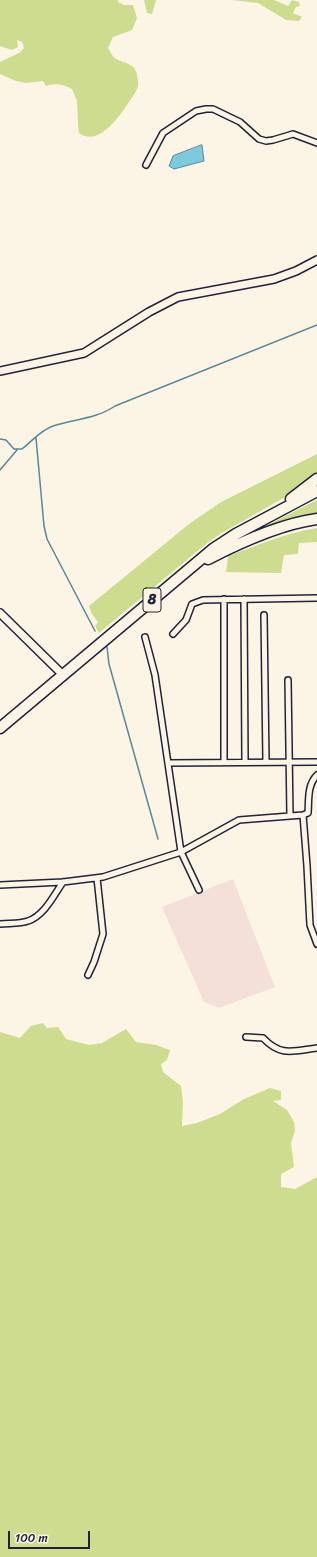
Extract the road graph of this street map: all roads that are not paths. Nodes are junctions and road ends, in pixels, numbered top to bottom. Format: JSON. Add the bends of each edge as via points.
{"nodes":[{"id":1,"x":317,"y":143,"type":"edge"},
{"id":2,"x":146,"y":165,"type":"dead end"},
{"id":3,"x":317,"y":260,"type":"edge"},
{"id":4,"x":0,"y":371,"type":"edge"},
{"id":5,"x":317,"y":479,"type":"edge"},
{"id":6,"x":317,"y":486,"type":"edge"},
{"id":7,"x":317,"y":491,"type":"edge"},
{"id":8,"x":291,"y":499,"type":"junction"},
{"id":9,"x":317,"y":519,"type":"edge"},
{"id":10,"x":187,"y":570,"type":"junction"},
{"id":11,"x":317,"y":598,"type":"edge"},
{"id":12,"x":244,"y":599,"type":"junction"},
{"id":13,"x":224,"y":600,"type":"junction"},
{"id":14,"x":0,"y":613,"type":"edge"},
{"id":15,"x":264,"y":615,"type":"dead end"},
{"id":16,"x":172,"y":634,"type":"dead end"},
{"id":17,"x":145,"y":637,"type":"dead end"},
{"id":18,"x":59,"y":671,"type":"junction"},
{"id":19,"x":288,"y":680,"type":"dead end"},
{"id":20,"x":0,"y":720,"type":"edge"},
{"id":21,"x":0,"y":728,"type":"edge"},
{"id":22,"x":224,"y":762,"type":"junction"},
{"id":23,"x":245,"y":762,"type":"junction"},
{"id":24,"x":266,"y":762,"type":"junction"},
{"id":25,"x":289,"y":762,"type":"junction"},
{"id":26,"x":317,"y":762,"type":"edge"},
{"id":27,"x":168,"y":763,"type":"junction"},
{"id":28,"x":317,"y":775,"type":"edge"},
{"id":29,"x":303,"y":815,"type":"junction"},
{"id":30,"x":290,"y":816,"type":"junction"},
{"id":31,"x":181,"y":852,"type":"junction"},
{"id":32,"x":97,"y":878,"type":"junction"},
{"id":33,"x":63,"y":882,"type":"junction"},
{"id":34,"x":0,"y":885,"type":"edge"},
{"id":35,"x":199,"y":890,"type":"dead end"},
{"id":36,"x":0,"y":924,"type":"edge"},
{"id":37,"x":317,"y":944,"type":"edge"},
{"id":38,"x":88,"y":975,"type":"dead end"},
{"id":39,"x":246,"y":1037,"type":"dead end"},
{"id":40,"x":317,"y":1048,"type":"edge"}],
"edges":[{"from":1,"to":2,"type":"street","via":[[294,134],[273,140],[259,139],[240,122],[206,109],[196,111],[163,133]]},
{"from":3,"to":4,"type":"street","via":[[274,279],[178,298],[149,312],[84,353]]},
{"from":5,"to":8,"type":"highway"},
{"from":6,"to":8,"type":"highway","number":"8"},
{"from":7,"to":10,"type":"highway","number":"8","via":[[236,534]]},
{"from":8,"to":18,"type":"highway","number":"8","via":[[234,528],[209,546]]},
{"from":9,"to":10,"type":"highway","via":[[237,544]]},
{"from":10,"to":21,"type":"highway","number":"8"},
{"from":11,"to":12,"type":"street"},
{"from":12,"to":13,"type":"street"},
{"from":12,"to":23,"type":"street"},
{"from":13,"to":16,"type":"street","via":[[203,600],[192,604],[186,620]]},
{"from":13,"to":22,"type":"street"},
{"from":14,"to":18,"type":"street"},
{"from":15,"to":24,"type":"street"},
{"from":17,"to":27,"type":"street","via":[[155,675]]},
{"from":18,"to":20,"type":"highway","number":"8"},
{"from":19,"to":25,"type":"street"},
{"from":22,"to":23,"type":"street"},
{"from":22,"to":27,"type":"street"},
{"from":23,"to":24,"type":"street"},
{"from":24,"to":25,"type":"street"},
{"from":25,"to":26,"type":"street"},
{"from":25,"to":30,"type":"street"},
{"from":27,"to":31,"type":"street"},
{"from":28,"to":29,"type":"street","via":[[310,787],[308,813]]},
{"from":29,"to":30,"type":"street"},
{"from":29,"to":37,"type":"street","via":[[310,924]]},
{"from":30,"to":31,"type":"street","via":[[239,820]]},
{"from":31,"to":32,"type":"street"},
{"from":31,"to":35,"type":"street"},
{"from":32,"to":33,"type":"street"},
{"from":32,"to":38,"type":"street","via":[[103,934]]},
{"from":33,"to":34,"type":"street"},
{"from":33,"to":36,"type":"street","via":[[44,910],[33,919],[27,922]]},
{"from":39,"to":40,"type":"street","via":[[263,1038],[271,1047],[284,1051]]}]}
